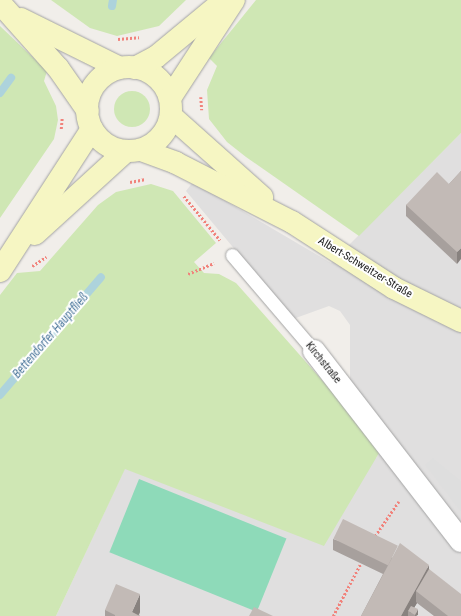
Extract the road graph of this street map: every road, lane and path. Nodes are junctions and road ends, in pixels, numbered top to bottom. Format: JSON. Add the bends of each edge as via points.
{"nodes":[{"id":1,"x":225,"y":0,"type":"edge"},
{"id":2,"x":234,"y":0,"type":"edge"},
{"id":3,"x":5,"y":8,"type":"edge"},
{"id":4,"x":144,"y":36,"type":"dead end"},
{"id":5,"x":115,"y":39,"type":"dead end"},
{"id":6,"x":127,"y":68,"type":"junction"},
{"id":7,"x":170,"y":107,"type":"junction"},
{"id":8,"x":62,"y":114,"type":"dead end"},
{"id":9,"x":90,"y":120,"type":"junction"},
{"id":10,"x":61,"y":134,"type":"dead end"},
{"id":11,"x":133,"y":151,"type":"junction"},
{"id":12,"x":180,"y":191,"type":"dead end"},
{"id":13,"x":292,"y":222,"type":"junction"},
{"id":14,"x":232,"y":255,"type":"junction"},
{"id":15,"x":4,"y":265,"type":"edge"},
{"id":16,"x":188,"y":274,"type":"dead end"},
{"id":17,"x":461,"y":321,"type":"edge"},
{"id":18,"x":314,"y":351,"type":"joint"},
{"id":19,"x":414,"y":478,"type":"junction"},
{"id":20,"x":461,"y":541,"type":"edge"},
{"id":21,"x":370,"y":543,"type":"edge"},
{"id":22,"x":361,"y":563,"type":"edge"},
{"id":23,"x":333,"y":616,"type":"edge"}],
"edges":[{"from":1,"to":6,"type":"main road","via":[[156,57]]},
{"from":2,"to":7,"type":"main road"},
{"from":3,"to":6,"type":"main road"},
{"from":3,"to":9,"type":"main road","via":[[74,87]]},
{"from":4,"to":5,"type":"path"},
{"from":6,"to":7,"type":"main road","via":[[154,75]]},
{"from":6,"to":9,"type":"main road","via":[[96,84],[89,97]]},
{"from":7,"to":11,"type":"main road","via":[[164,134]]},
{"from":7,"to":13,"type":"main road","name":"Albert-Schweitzer-Straße"},
{"from":8,"to":10,"type":"path"},
{"from":9,"to":11,"type":"main road","via":[[108,146]]},
{"from":9,"to":15,"type":"main road"},
{"from":11,"to":13,"type":"main road","name":"Albert-Schweitzer-Straße","via":[[176,163]]},
{"from":11,"to":15,"type":"main road","via":[[84,186]]},
{"from":12,"to":14,"type":"path"},
{"from":13,"to":17,"type":"main road","name":"Albert-Schweitzer-Straße","via":[[394,288]]},
{"from":14,"to":16,"type":"path"},
{"from":14,"to":18,"type":"lane","name":"Kirchstraße"},
{"from":18,"to":19,"type":"street","name":"Kirchstraße"},
{"from":19,"to":20,"type":"street","name":"Kirchstraße"},
{"from":19,"to":21,"type":"path"},
{"from":22,"to":23,"type":"path"}]}
